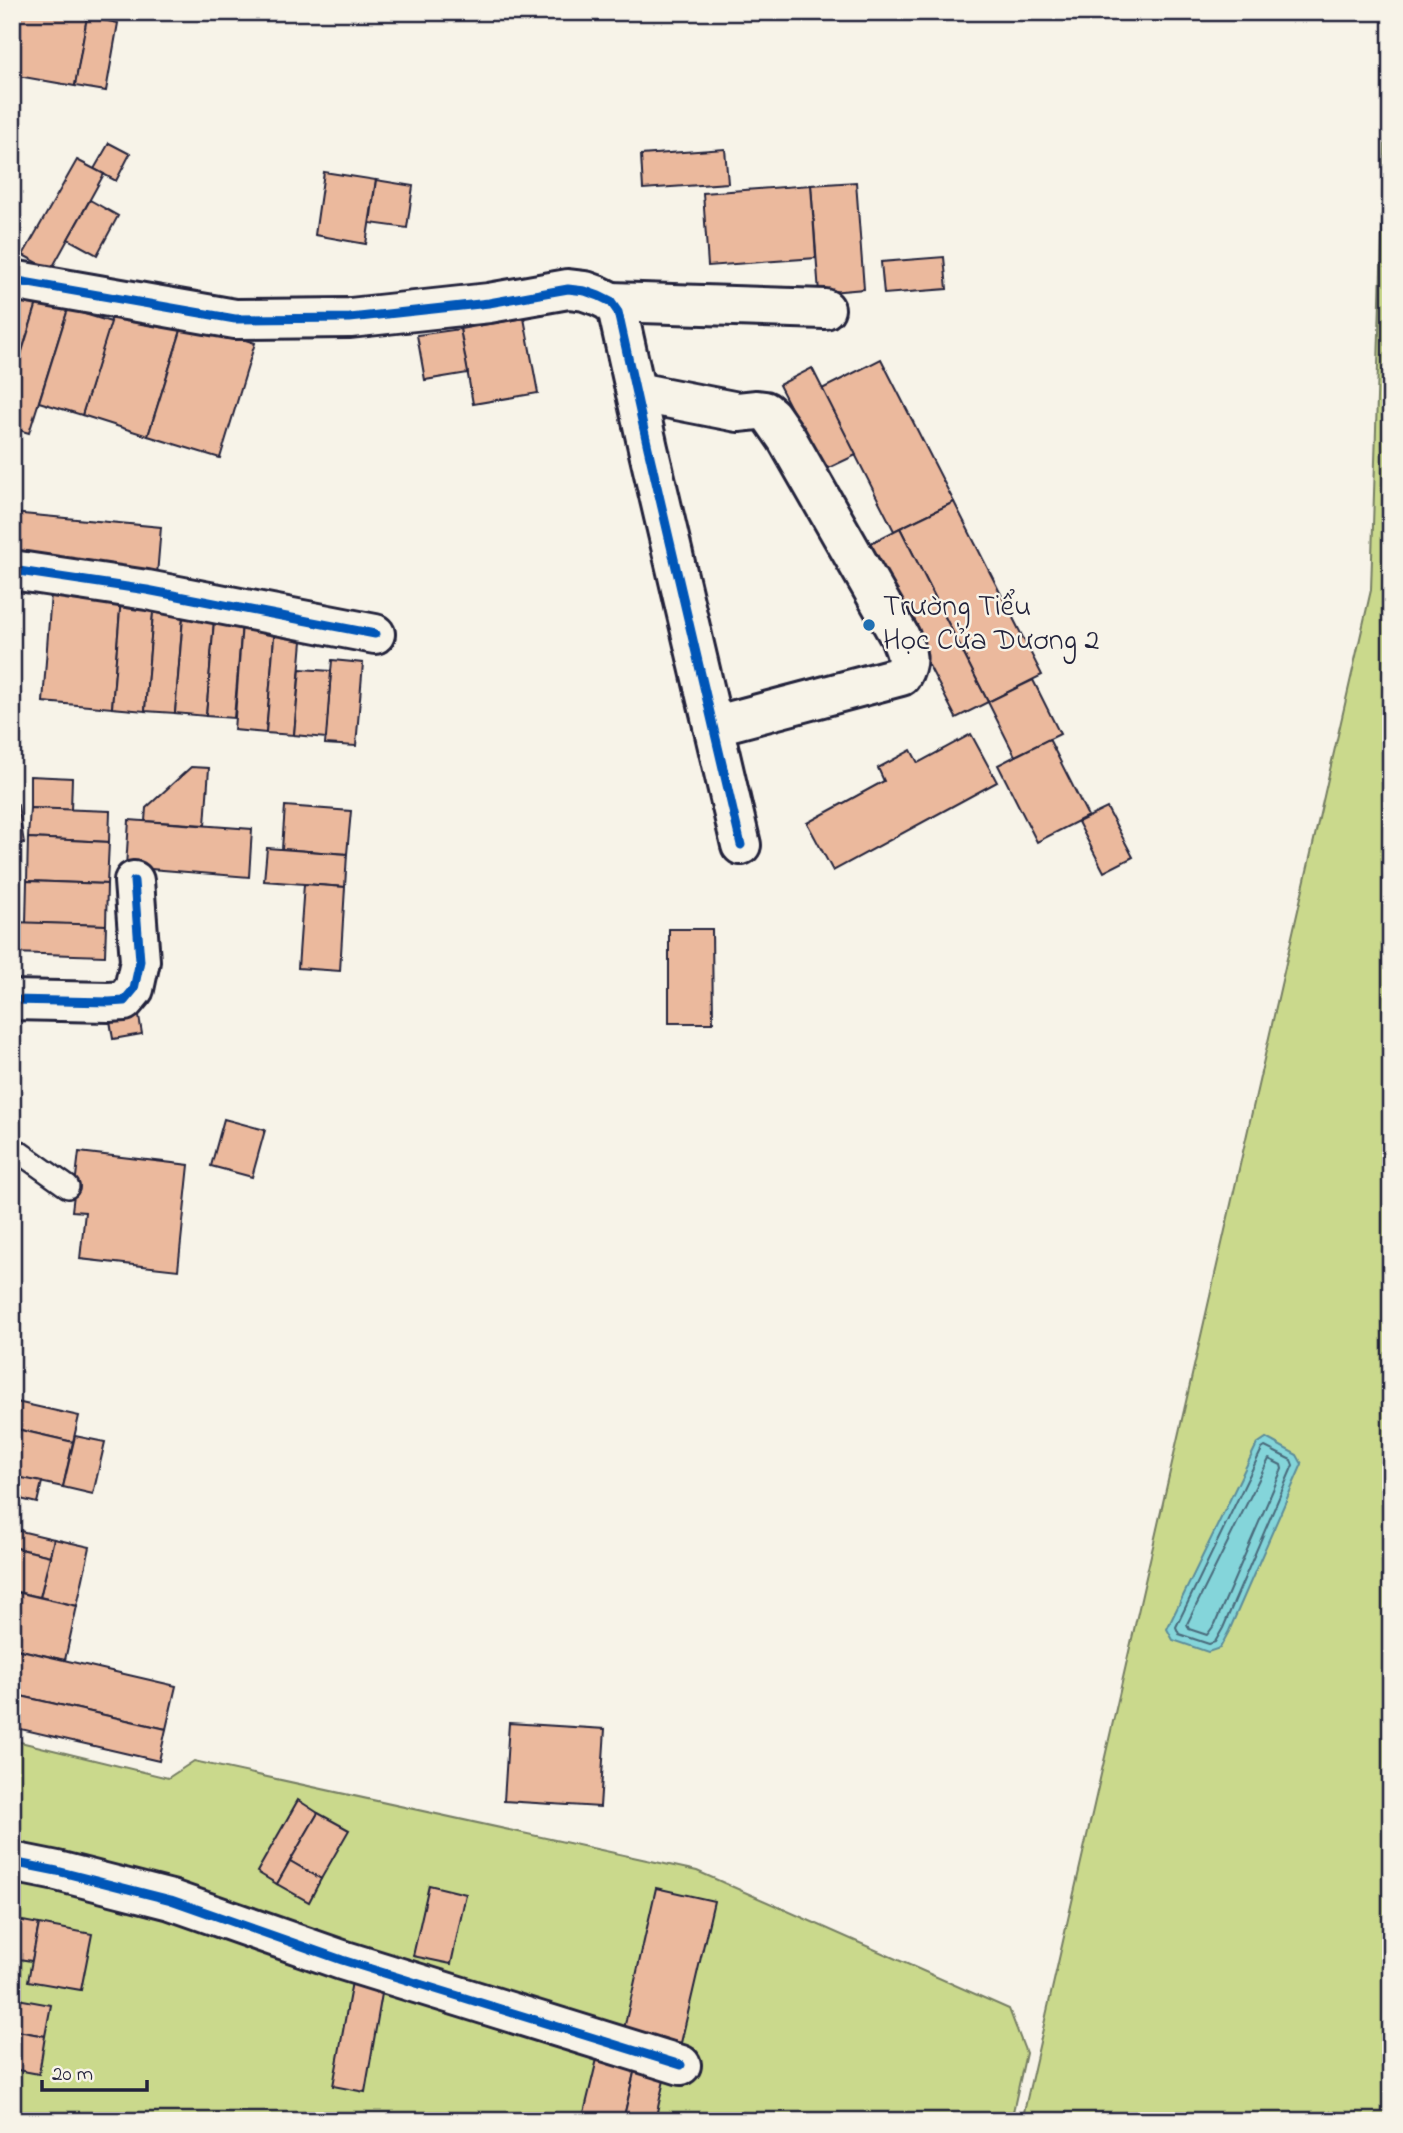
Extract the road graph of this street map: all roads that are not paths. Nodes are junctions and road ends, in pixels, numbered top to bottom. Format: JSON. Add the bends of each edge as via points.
{"nodes":[{"id":1,"x":12,"y":280,"type":"edge"},
{"id":2,"x":611,"y":302,"type":"junction"},
{"id":3,"x":825,"y":309,"type":"dead end"},
{"id":4,"x":636,"y":392,"type":"junction"},
{"id":5,"x":12,"y":570,"type":"edge"},
{"id":6,"x":374,"y":634,"type":"dead end"},
{"id":7,"x":713,"y":726,"type":"junction"},
{"id":8,"x":741,"y":845,"type":"dead end"},
{"id":9,"x":134,"y":881,"type":"dead end"},
{"id":10,"x":12,"y":999,"type":"edge"},
{"id":11,"x":12,"y":1147,"type":"edge"},
{"id":12,"x":68,"y":1188,"type":"dead end"},
{"id":13,"x":12,"y":1862,"type":"edge"},
{"id":14,"x":681,"y":2065,"type":"dead end"}],
"edges":[{"from":1,"to":2,"type":"street","via":[[235,319],[350,318],[568,289],[585,290]]},
{"from":2,"to":3,"type":"street"},
{"from":2,"to":4,"type":"street","via":[[618,312]]},
{"from":4,"to":7,"type":"street"},
{"from":4,"to":7,"type":"street","via":[[771,415],[906,653],[907,666],[901,676]]},
{"from":5,"to":6,"type":"street","via":[[147,590]]},
{"from":7,"to":8,"type":"street"},
{"from":9,"to":10,"type":"street","via":[[140,961],[134,989],[124,1001]]},
{"from":11,"to":12,"type":"lane"},
{"from":13,"to":14,"type":"street","via":[[171,1900],[342,1960]]}]}
